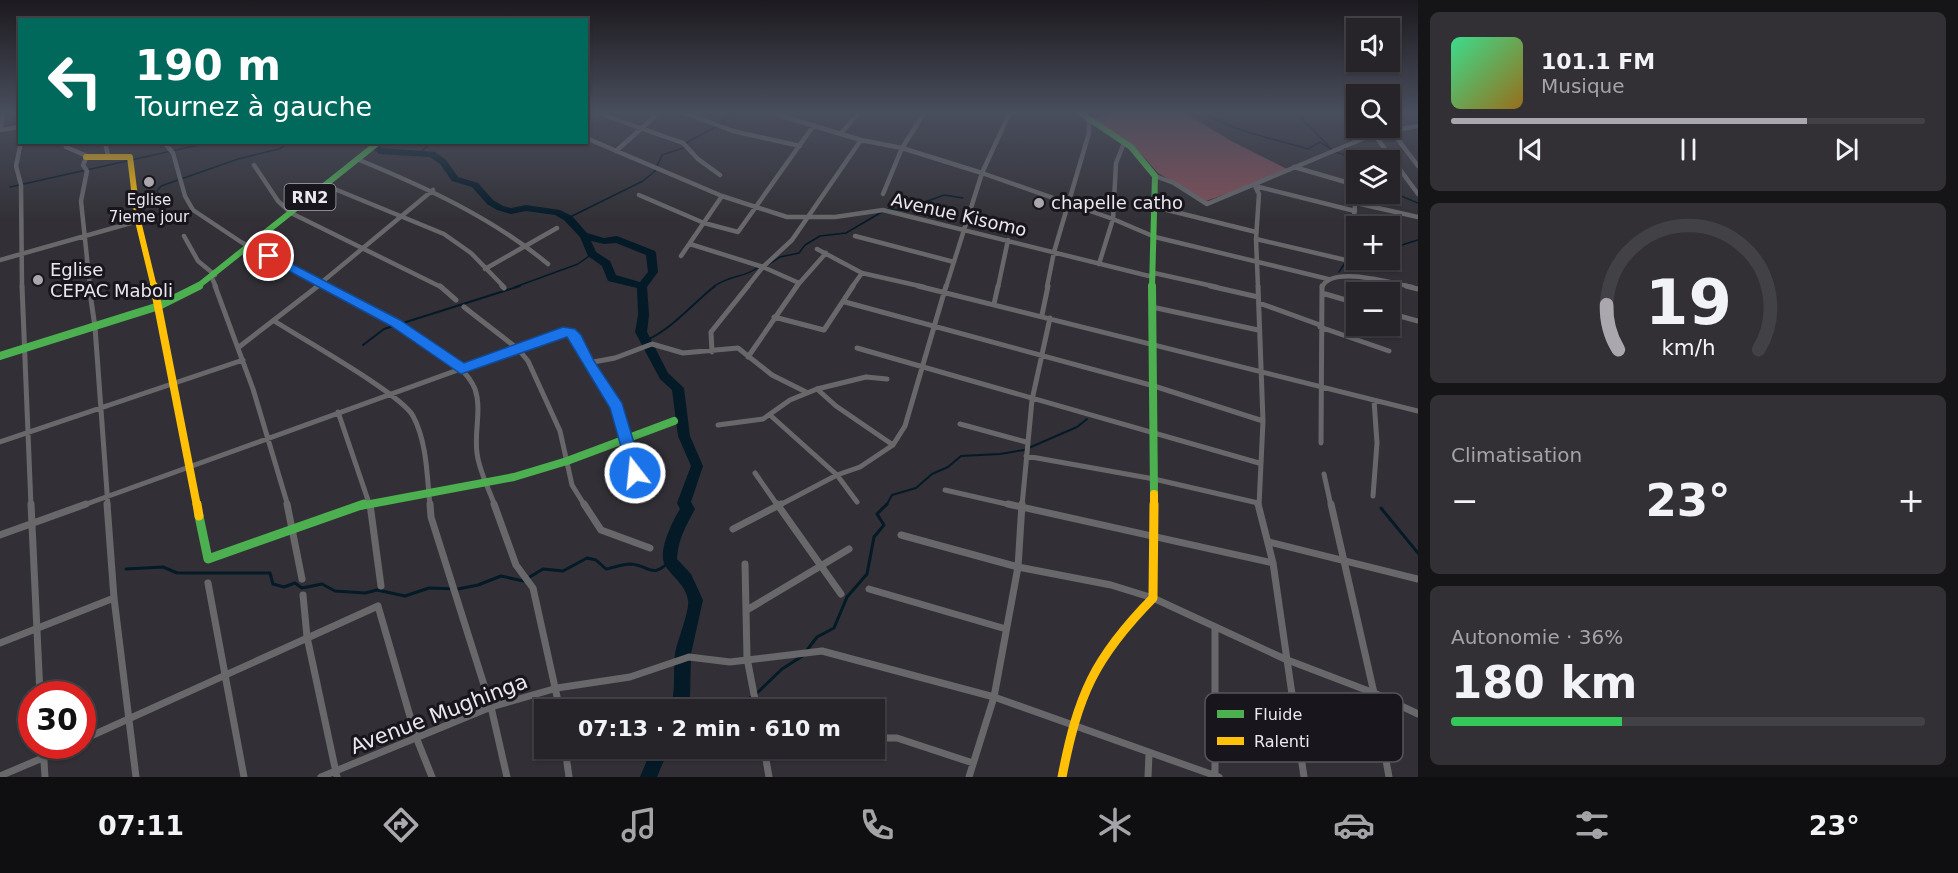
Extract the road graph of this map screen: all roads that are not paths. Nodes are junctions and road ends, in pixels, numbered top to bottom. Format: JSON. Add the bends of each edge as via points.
{"nodes":[{"id":1,"x":20,"y":148,"type":"edge"},
{"id":2,"x":69,"y":148,"type":"edge"},
{"id":3,"x":106,"y":148,"type":"edge"},
{"id":4,"x":170,"y":148,"type":"edge"},
{"id":5,"x":371,"y":148,"type":"edge"},
{"id":6,"x":610,"y":148,"type":"edge"},
{"id":7,"x":619,"y":148,"type":"edge"},
{"id":8,"x":689,"y":148,"type":"edge"},
{"id":9,"x":798,"y":148,"type":"edge"},
{"id":10,"x":855,"y":148,"type":"edge"},
{"id":11,"x":902,"y":148,"type":"joint"},
{"id":12,"x":993,"y":148,"type":"edge"},
{"id":13,"x":1084,"y":148,"type":"edge"},
{"id":14,"x":1122,"y":148,"type":"edge"},
{"id":15,"x":1130,"y":148,"type":"edge"},
{"id":16,"x":1339,"y":148,"type":"edge"},
{"id":17,"x":1384,"y":148,"type":"edge"},
{"id":18,"x":1405,"y":148,"type":"edge"},
{"id":19,"x":616,"y":151,"type":"junction"},
{"id":20,"x":108,"y":156,"type":"junction"},
{"id":21,"x":86,"y":157,"type":"junction"},
{"id":22,"x":357,"y":159,"type":"junction"},
{"id":23,"x":254,"y":165,"type":"dead end"},
{"id":24,"x":1418,"y":166,"type":"edge"},
{"id":25,"x":1293,"y":167,"type":"junction"},
{"id":26,"x":982,"y":172,"type":"junction"},
{"id":27,"x":720,"y":175,"type":"dead end"},
{"id":28,"x":1155,"y":176,"type":"junction"},
{"id":29,"x":1346,"y":182,"type":"edge"},
{"id":30,"x":325,"y":184,"type":"junction"},
{"id":31,"x":1255,"y":186,"type":"junction"},
{"id":32,"x":433,"y":190,"type":"junction"},
{"id":33,"x":883,"y":194,"type":"dead end"},
{"id":34,"x":1418,"y":194,"type":"edge"},
{"id":35,"x":639,"y":195,"type":"dead end"},
{"id":36,"x":722,"y":196,"type":"junction"},
{"id":37,"x":1068,"y":203,"type":"junction"},
{"id":38,"x":1356,"y":204,"type":"edge"},
{"id":39,"x":1360,"y":204,"type":"edge"},
{"id":40,"x":756,"y":207,"type":"junction"},
{"id":41,"x":1155,"y":207,"type":"junction"},
{"id":42,"x":1355,"y":211,"type":"junction"},
{"id":43,"x":291,"y":213,"type":"junction"},
{"id":44,"x":401,"y":214,"type":"junction"},
{"id":45,"x":1418,"y":217,"type":"edge"},
{"id":46,"x":809,"y":218,"type":"junction"},
{"id":47,"x":1113,"y":219,"type":"junction"},
{"id":48,"x":138,"y":221,"type":"junction"},
{"id":49,"x":704,"y":223,"type":"junction"},
{"id":50,"x":557,"y":228,"type":"dead end"},
{"id":51,"x":963,"y":228,"type":"junction"},
{"id":52,"x":184,"y":236,"type":"dead end"},
{"id":53,"x":855,"y":236,"type":"dead end"},
{"id":54,"x":1256,"y":236,"type":"junction"},
{"id":55,"x":1155,"y":237,"type":"junction"},
{"id":56,"x":83,"y":238,"type":"junction"},
{"id":57,"x":1008,"y":240,"type":"junction"},
{"id":58,"x":690,"y":244,"type":"junction"},
{"id":59,"x":251,"y":246,"type":"junction"},
{"id":60,"x":528,"y":246,"type":"junction"},
{"id":61,"x":364,"y":247,"type":"junction"},
{"id":62,"x":817,"y":249,"type":"dead end"},
{"id":63,"x":1054,"y":252,"type":"junction"},
{"id":64,"x":826,"y":253,"type":"junction"},
{"id":65,"x":23,"y":254,"type":"junction"},
{"id":66,"x":681,"y":256,"type":"dead end"},
{"id":67,"x":0,"y":260,"type":"edge"},
{"id":68,"x":954,"y":262,"type":"junction"},
{"id":69,"x":1258,"y":262,"type":"junction"},
{"id":70,"x":548,"y":264,"type":"dead end"},
{"id":71,"x":1099,"y":264,"type":"junction"},
{"id":72,"x":763,"y":267,"type":"junction"},
{"id":73,"x":485,"y":269,"type":"junction"},
{"id":74,"x":862,"y":273,"type":"junction"},
{"id":75,"x":1154,"y":275,"type":"junction"},
{"id":76,"x":213,"y":276,"type":"junction"},
{"id":77,"x":1328,"y":279,"type":"junction"},
{"id":78,"x":324,"y":283,"type":"junction"},
{"id":79,"x":799,"y":283,"type":"junction"},
{"id":80,"x":504,"y":288,"type":"dead end"},
{"id":81,"x":1418,"y":290,"type":"edge"},
{"id":82,"x":944,"y":291,"type":"junction"},
{"id":83,"x":1322,"y":293,"type":"junction"},
{"id":84,"x":456,"y":300,"type":"dead end"},
{"id":85,"x":1258,"y":300,"type":"junction"},
{"id":86,"x":1346,"y":300,"type":"edge"},
{"id":87,"x":845,"y":302,"type":"junction"},
{"id":88,"x":994,"y":304,"type":"junction"},
{"id":89,"x":159,"y":306,"type":"junction"},
{"id":90,"x":464,"y":307,"type":"dead end"},
{"id":91,"x":1152,"y":307,"type":"junction"},
{"id":92,"x":1046,"y":316,"type":"junction"},
{"id":93,"x":1400,"y":316,"type":"edge"},
{"id":94,"x":774,"y":317,"type":"junction"},
{"id":95,"x":1418,"y":321,"type":"edge"},
{"id":96,"x":276,"y":322,"type":"junction"},
{"id":97,"x":1320,"y":326,"type":"junction"},
{"id":98,"x":95,"y":327,"type":"junction"},
{"id":99,"x":935,"y":328,"type":"junction"},
{"id":100,"x":1258,"y":330,"type":"junction"},
{"id":101,"x":1152,"y":346,"type":"junction"},
{"id":102,"x":239,"y":347,"type":"junction"},
{"id":103,"x":857,"y":348,"type":"dead end"},
{"id":104,"x":23,"y":349,"type":"junction"},
{"id":105,"x":518,"y":349,"type":"junction"},
{"id":106,"x":1389,"y":351,"type":"dead end"},
{"id":107,"x":712,"y":352,"type":"junction"},
{"id":108,"x":0,"y":356,"type":"edge"},
{"id":109,"x":748,"y":357,"type":"junction"},
{"id":110,"x":1041,"y":357,"type":"junction"},
{"id":111,"x":243,"y":360,"type":"junction"},
{"id":112,"x":588,"y":363,"type":"junction"},
{"id":113,"x":923,"y":366,"type":"junction"},
{"id":114,"x":461,"y":369,"type":"junction"},
{"id":115,"x":1261,"y":372,"type":"junction"},
{"id":116,"x":887,"y":379,"type":"dead end"},
{"id":117,"x":172,"y":385,"type":"junction"},
{"id":118,"x":1154,"y":386,"type":"junction"},
{"id":119,"x":1322,"y":388,"type":"junction"},
{"id":120,"x":817,"y":389,"type":"junction"},
{"id":121,"x":806,"y":392,"type":"junction"},
{"id":122,"x":390,"y":394,"type":"junction"},
{"id":123,"x":1032,"y":400,"type":"junction"},
{"id":124,"x":1374,"y":400,"type":"junction"},
{"id":125,"x":101,"y":409,"type":"junction"},
{"id":126,"x":1418,"y":411,"type":"edge"},
{"id":127,"x":338,"y":412,"type":"junction"},
{"id":128,"x":770,"y":415,"type":"junction"},
{"id":129,"x":674,"y":421,"type":"dead end"},
{"id":130,"x":1263,"y":421,"type":"junction"},
{"id":131,"x":960,"y":424,"type":"dead end"},
{"id":132,"x":718,"y":425,"type":"dead end"},
{"id":133,"x":29,"y":432,"type":"junction"},
{"id":134,"x":1154,"y":433,"type":"junction"},
{"id":135,"x":269,"y":438,"type":"junction"},
{"id":136,"x":625,"y":440,"type":"junction"},
{"id":137,"x":0,"y":442,"type":"edge"},
{"id":138,"x":1026,"y":442,"type":"junction"},
{"id":139,"x":1321,"y":443,"type":"dead end"},
{"id":140,"x":893,"y":445,"type":"junction"},
{"id":141,"x":1026,"y":456,"type":"junction"},
{"id":142,"x":567,"y":461,"type":"junction"},
{"id":143,"x":1259,"y":463,"type":"junction"},
{"id":144,"x":189,"y":467,"type":"junction"},
{"id":145,"x":755,"y":473,"type":"dead end"},
{"id":146,"x":837,"y":474,"type":"junction"},
{"id":147,"x":1324,"y":474,"type":"dead end"},
{"id":148,"x":1154,"y":479,"type":"junction"},
{"id":149,"x":484,"y":481,"type":"junction"},
{"id":150,"x":427,"y":490,"type":"junction"},
{"id":151,"x":640,"y":490,"type":"dead end"},
{"id":152,"x":945,"y":490,"type":"dead end"},
{"id":153,"x":108,"y":495,"type":"junction"},
{"id":154,"x":1373,"y":496,"type":"dead end"},
{"id":155,"x":370,"y":502,"type":"junction"},
{"id":156,"x":857,"y":502,"type":"dead end"},
{"id":157,"x":1258,"y":503,"type":"junction"},
{"id":158,"x":778,"y":504,"type":"junction"},
{"id":159,"x":1022,"y":508,"type":"junction"},
{"id":160,"x":33,"y":523,"type":"junction"},
{"id":161,"x":733,"y":529,"type":"dead end"},
{"id":162,"x":295,"y":530,"type":"junction"},
{"id":163,"x":0,"y":535,"type":"edge"},
{"id":164,"x":901,"y":535,"type":"dead end"},
{"id":165,"x":1154,"y":535,"type":"junction"},
{"id":166,"x":1269,"y":542,"type":"junction"},
{"id":167,"x":650,"y":548,"type":"dead end"},
{"id":168,"x":849,"y":549,"type":"dead end"},
{"id":169,"x":1273,"y":562,"type":"junction"},
{"id":170,"x":1347,"y":563,"type":"junction"},
{"id":171,"x":745,"y":564,"type":"dead end"},
{"id":172,"x":821,"y":565,"type":"junction"},
{"id":173,"x":1018,"y":567,"type":"junction"},
{"id":174,"x":302,"y":579,"type":"dead end"},
{"id":175,"x":1418,"y":579,"type":"edge"},
{"id":176,"x":208,"y":583,"type":"dead end"},
{"id":177,"x":381,"y":586,"type":"dead end"},
{"id":178,"x":869,"y":589,"type":"dead end"},
{"id":179,"x":841,"y":594,"type":"dead end"},
{"id":180,"x":303,"y":595,"type":"dead end"},
{"id":181,"x":114,"y":598,"type":"junction"},
{"id":182,"x":1153,"y":598,"type":"junction"},
{"id":183,"x":747,"y":610,"type":"junction"},
{"id":184,"x":1215,"y":627,"type":"junction"},
{"id":185,"x":36,"y":629,"type":"junction"},
{"id":186,"x":1006,"y":630,"type":"junction"},
{"id":187,"x":307,"y":638,"type":"junction"},
{"id":188,"x":0,"y":643,"type":"edge"},
{"id":189,"x":747,"y":658,"type":"junction"},
{"id":190,"x":1285,"y":659,"type":"junction"},
{"id":191,"x":226,"y":674,"type":"junction"},
{"id":192,"x":39,"y":681,"type":"edge"},
{"id":193,"x":557,"y":688,"type":"junction"},
{"id":194,"x":1216,"y":693,"type":"edge"},
{"id":195,"x":1290,"y":693,"type":"edge"},
{"id":196,"x":1374,"y":693,"type":"joint"},
{"id":197,"x":994,"y":698,"type":"junction"},
{"id":198,"x":558,"y":699,"type":"edge"},
{"id":199,"x":755,"y":699,"type":"edge"},
{"id":200,"x":491,"y":707,"type":"junction"},
{"id":201,"x":1403,"y":707,"type":"edge"},
{"id":202,"x":1418,"y":714,"type":"edge"},
{"id":203,"x":129,"y":721,"type":"junction"},
{"id":204,"x":1073,"y":723,"type":"junction"},
{"id":205,"x":96,"y":735,"type":"edge"},
{"id":206,"x":416,"y":737,"type":"junction"},
{"id":207,"x":885,"y":738,"type":"edge"},
{"id":208,"x":1149,"y":754,"type":"junction"},
{"id":209,"x":38,"y":759,"type":"edge"},
{"id":210,"x":43,"y":759,"type":"edge"},
{"id":211,"x":567,"y":759,"type":"edge"},
{"id":212,"x":766,"y":759,"type":"edge"},
{"id":213,"x":1302,"y":762,"type":"edge"},
{"id":214,"x":1386,"y":762,"type":"edge"},
{"id":215,"x":973,"y":763,"type":"junction"},
{"id":216,"x":336,"y":774,"type":"edge"},
{"id":217,"x":0,"y":776,"type":"edge"},
{"id":218,"x":1217,"y":776,"type":"edge"},
{"id":219,"x":45,"y":777,"type":"edge"},
{"id":220,"x":136,"y":777,"type":"edge"},
{"id":221,"x":244,"y":777,"type":"edge"},
{"id":222,"x":321,"y":777,"type":"edge"},
{"id":223,"x":432,"y":777,"type":"edge"},
{"id":224,"x":507,"y":777,"type":"edge"},
{"id":225,"x":569,"y":777,"type":"edge"},
{"id":226,"x":769,"y":777,"type":"edge"},
{"id":227,"x":969,"y":777,"type":"edge"},
{"id":228,"x":1062,"y":777,"type":"edge"},
{"id":229,"x":1148,"y":777,"type":"edge"},
{"id":230,"x":1304,"y":777,"type":"edge"},
{"id":231,"x":1389,"y":777,"type":"edge"}],
"edges":[{"from":1,"to":65,"type":"street","via":[[16,166],[21,184]]},
{"from":2,"to":21,"type":"street"},
{"from":3,"to":20,"type":"street"},
{"from":4,"to":59,"type":"street","via":[[193,210]]},
{"from":5,"to":22,"type":"main road","number":"RN2"},
{"from":6,"to":19,"type":"street"},
{"from":7,"to":19,"type":"street"},
{"from":8,"to":27,"type":"street"},
{"from":9,"to":40,"type":"street"},
{"from":10,"to":46,"type":"street"},
{"from":11,"to":26,"type":"street"},
{"from":11,"to":33,"type":"street"},
{"from":12,"to":26,"type":"street"},
{"from":13,"to":37,"type":"street"},
{"from":14,"to":47,"type":"street","via":[[1116,163]]},
{"from":15,"to":28,"type":"main road","via":[[1152,168]]},
{"from":16,"to":25,"type":"street"},
{"from":17,"to":34,"type":"street"},
{"from":18,"to":24,"type":"street"},
{"from":19,"to":36,"type":"street"},
{"from":20,"to":21,"type":"main road"},
{"from":20,"to":48,"type":"main road","via":[[130,157]]},
{"from":21,"to":56,"type":"street","via":[[81,201]]},
{"from":22,"to":30,"type":"main road","number":"RN2"},
{"from":22,"to":32,"type":"street"},
{"from":23,"to":43,"type":"street"},
{"from":25,"to":29,"type":"street"},
{"from":25,"to":31,"type":"street"},
{"from":26,"to":37,"type":"street"},
{"from":26,"to":51,"type":"street"},
{"from":28,"to":31,"type":"street","via":[[1208,204]]},
{"from":28,"to":41,"type":"main road"},
{"from":30,"to":43,"type":"main road","number":"RN2"},
{"from":30,"to":44,"type":"street"},
{"from":31,"to":42,"type":"street"},
{"from":31,"to":54,"type":"street","via":[[1259,194]]},
{"from":32,"to":44,"type":"street"},
{"from":32,"to":60,"type":"street"},
{"from":35,"to":49,"type":"street"},
{"from":36,"to":40,"type":"street"},
{"from":36,"to":49,"type":"street"},
{"from":37,"to":47,"type":"street"},
{"from":37,"to":63,"type":"street"},
{"from":38,"to":42,"type":"street"},
{"from":39,"to":45,"type":"street"},
{"from":40,"to":46,"type":"street","name":"Avenue Kisomo","via":[[787,217]]},
{"from":40,"to":49,"type":"street","via":[[738,232]]},
{"from":41,"to":54,"type":"street"},
{"from":41,"to":55,"type":"main road"},
{"from":42,"to":54,"type":"street","via":[[1350,261]]},
{"from":43,"to":59,"type":"main road","number":"RN2"},
{"from":43,"to":61,"type":"street"},
{"from":44,"to":61,"type":"street"},
{"from":44,"to":73,"type":"street","via":[[444,234],[471,253]]},
{"from":46,"to":51,"type":"street","name":"Avenue Kisomo","via":[[877,210]]},
{"from":46,"to":72,"type":"street"},
{"from":47,"to":55,"type":"street"},
{"from":47,"to":71,"type":"street"},
{"from":48,"to":56,"type":"street"},
{"from":48,"to":89,"type":"main road"},
{"from":49,"to":58,"type":"street"},
{"from":50,"to":60,"type":"street"},
{"from":51,"to":57,"type":"street","name":"Avenue Kisomo"},
{"from":51,"to":68,"type":"street"},
{"from":52,"to":76,"type":"street","via":[[198,261]]},
{"from":53,"to":68,"type":"street"},
{"from":54,"to":69,"type":"street"},
{"from":55,"to":69,"type":"street"},
{"from":55,"to":75,"type":"main road"},
{"from":56,"to":65,"type":"street"},
{"from":56,"to":98,"type":"street"},
{"from":57,"to":63,"type":"street","name":"Avenue Kisomo"},
{"from":57,"to":88,"type":"street"},
{"from":58,"to":66,"type":"street"},
{"from":58,"to":72,"type":"street"},
{"from":59,"to":76,"type":"main road","number":"RN2"},
{"from":59,"to":78,"type":"street"},
{"from":60,"to":70,"type":"street"},
{"from":60,"to":73,"type":"street"},
{"from":61,"to":78,"type":"street"},
{"from":61,"to":84,"type":"street","via":[[436,283]]},
{"from":62,"to":64,"type":"street"},
{"from":63,"to":71,"type":"street","name":"Avenue Kisomo"},
{"from":63,"to":92,"type":"street"},
{"from":64,"to":74,"type":"street"},
{"from":64,"to":79,"type":"street"},
{"from":65,"to":67,"type":"street"},
{"from":65,"to":104,"type":"street"},
{"from":68,"to":82,"type":"street"},
{"from":69,"to":77,"type":"street"},
{"from":69,"to":85,"type":"street"},
{"from":71,"to":75,"type":"street","name":"Avenue Kisomo"},
{"from":72,"to":79,"type":"street"},
{"from":72,"to":107,"type":"street","via":[[711,332]]},
{"from":73,"to":80,"type":"street"},
{"from":74,"to":82,"type":"street"},
{"from":74,"to":87,"type":"street"},
{"from":75,"to":85,"type":"street"},
{"from":75,"to":91,"type":"main road"},
{"from":76,"to":89,"type":"main road","number":"RN2","via":[[191,292]]},
{"from":76,"to":102,"type":"street"},
{"from":77,"to":81,"type":"street","via":[[1378,279]]},
{"from":77,"to":83,"type":"street","via":[[1322,285]]},
{"from":78,"to":96,"type":"street"},
{"from":78,"to":114,"type":"street","via":[[396,324]]},
{"from":79,"to":94,"type":"street"},
{"from":82,"to":88,"type":"street"},
{"from":82,"to":99,"type":"street"},
{"from":83,"to":86,"type":"street"},
{"from":83,"to":97,"type":"street"},
{"from":85,"to":97,"type":"street"},
{"from":85,"to":100,"type":"street"},
{"from":87,"to":94,"type":"street","via":[[824,330]]},
{"from":87,"to":99,"type":"street"},
{"from":88,"to":92,"type":"street"},
{"from":89,"to":98,"type":"main road","number":"RN2"},
{"from":89,"to":117,"type":"main road"},
{"from":90,"to":105,"type":"street"},
{"from":91,"to":100,"type":"street"},
{"from":91,"to":101,"type":"main road"},
{"from":92,"to":101,"type":"street"},
{"from":92,"to":110,"type":"street"},
{"from":93,"to":95,"type":"street"},
{"from":94,"to":109,"type":"street"},
{"from":96,"to":102,"type":"street"},
{"from":96,"to":122,"type":"street"},
{"from":97,"to":106,"type":"street"},
{"from":97,"to":119,"type":"street"},
{"from":98,"to":104,"type":"main road","number":"RN2"},
{"from":98,"to":125,"type":"street"},
{"from":99,"to":110,"type":"street"},
{"from":99,"to":113,"type":"street"},
{"from":100,"to":115,"type":"street"},
{"from":101,"to":115,"type":"street"},
{"from":101,"to":118,"type":"main road"},
{"from":102,"to":111,"type":"street"},
{"from":103,"to":113,"type":"street"},
{"from":104,"to":108,"type":"main road","number":"RN2"},
{"from":104,"to":133,"type":"street"},
{"from":105,"to":112,"type":"street","via":[[570,332],[577,338]]},
{"from":105,"to":114,"type":"street"},
{"from":105,"to":142,"type":"street","via":[[528,361],[560,430]]},
{"from":107,"to":109,"type":"street","via":[[738,348]]},
{"from":107,"to":112,"type":"street","via":[[666,351],[649,345]]},
{"from":109,"to":121,"type":"street","via":[[772,375]]},
{"from":110,"to":118,"type":"street"},
{"from":110,"to":123,"type":"street"},
{"from":111,"to":117,"type":"street"},
{"from":111,"to":135,"type":"street"},
{"from":112,"to":136,"type":"street","via":[[617,407]]},
{"from":113,"to":123,"type":"street"},
{"from":113,"to":140,"type":"street","via":[[905,426]]},
{"from":114,"to":122,"type":"street"},
{"from":114,"to":149,"type":"street","via":[[474,387],[478,402],[475,433]]},
{"from":115,"to":119,"type":"street"},
{"from":115,"to":130,"type":"street"},
{"from":116,"to":120,"type":"street","via":[[866,377]]},
{"from":117,"to":125,"type":"street"},
{"from":117,"to":144,"type":"main road"},
{"from":118,"to":130,"type":"street"},
{"from":118,"to":134,"type":"main road"},
{"from":119,"to":124,"type":"street"},
{"from":119,"to":139,"type":"street"},
{"from":120,"to":121,"type":"street"},
{"from":120,"to":140,"type":"street"},
{"from":121,"to":128,"type":"street"},
{"from":122,"to":127,"type":"street"},
{"from":122,"to":150,"type":"street","via":[[412,414],[424,449]]},
{"from":123,"to":134,"type":"street"},
{"from":123,"to":138,"type":"street"},
{"from":124,"to":126,"type":"street"},
{"from":124,"to":154,"type":"street","via":[[1377,443]]},
{"from":125,"to":133,"type":"street"},
{"from":125,"to":153,"type":"street"},
{"from":127,"to":135,"type":"street"},
{"from":127,"to":155,"type":"street"},
{"from":128,"to":132,"type":"street"},
{"from":128,"to":146,"type":"street"},
{"from":129,"to":136,"type":"main road"},
{"from":130,"to":143,"type":"street"},
{"from":131,"to":138,"type":"street"},
{"from":133,"to":137,"type":"street"},
{"from":133,"to":160,"type":"street"},
{"from":134,"to":143,"type":"street"},
{"from":134,"to":148,"type":"main road"},
{"from":135,"to":144,"type":"street"},
{"from":135,"to":162,"type":"street"},
{"from":136,"to":142,"type":"main road"},
{"from":136,"to":151,"type":"street"},
{"from":138,"to":141,"type":"street"},
{"from":140,"to":146,"type":"street","via":[[860,467]]},
{"from":141,"to":148,"type":"street"},
{"from":141,"to":159,"type":"street"},
{"from":142,"to":149,"type":"main road","via":[[514,477]]},
{"from":142,"to":167,"type":"street","via":[[572,485],[601,530]]},
{"from":143,"to":157,"type":"street"},
{"from":144,"to":153,"type":"street"},
{"from":144,"to":162,"type":"main road","via":[[208,559]]},
{"from":145,"to":158,"type":"street"},
{"from":146,"to":156,"type":"street"},
{"from":146,"to":158,"type":"street"},
{"from":147,"to":170,"type":"street"},
{"from":148,"to":157,"type":"street"},
{"from":148,"to":165,"type":"main road"},
{"from":149,"to":150,"type":"main road"},
{"from":149,"to":193,"type":"street","via":[[516,565],[527,581]]},
{"from":150,"to":155,"type":"main road"},
{"from":150,"to":200,"type":"street","via":[[431,517]]},
{"from":152,"to":159,"type":"street"},
{"from":153,"to":160,"type":"street"},
{"from":153,"to":181,"type":"street"},
{"from":155,"to":162,"type":"main road"},
{"from":155,"to":177,"type":"street"},
{"from":157,"to":166,"type":"street"},
{"from":158,"to":161,"type":"street"},
{"from":158,"to":172,"type":"street"},
{"from":159,"to":165,"type":"street"},
{"from":159,"to":173,"type":"street"},
{"from":160,"to":163,"type":"street"},
{"from":160,"to":185,"type":"street"},
{"from":162,"to":174,"type":"street"},
{"from":164,"to":173,"type":"street"},
{"from":165,"to":169,"type":"street"},
{"from":165,"to":182,"type":"main road"},
{"from":166,"to":169,"type":"street"},
{"from":166,"to":170,"type":"street"},
{"from":168,"to":172,"type":"street"},
{"from":169,"to":190,"type":"street"},
{"from":170,"to":175,"type":"street"},
{"from":170,"to":196,"type":"street"},
{"from":171,"to":183,"type":"street"},
{"from":172,"to":179,"type":"street"},
{"from":172,"to":183,"type":"street"},
{"from":173,"to":182,"type":"street","via":[[1112,585]]},
{"from":173,"to":186,"type":"street"},
{"from":176,"to":191,"type":"street"},
{"from":178,"to":186,"type":"street"},
{"from":180,"to":187,"type":"street"},
{"from":181,"to":185,"type":"street"},
{"from":181,"to":203,"type":"street"},
{"from":182,"to":184,"type":"street"},
{"from":182,"to":204,"type":"main road","via":[[1117,633],[1086,682]]},
{"from":183,"to":189,"type":"street"},
{"from":184,"to":190,"type":"street"},
{"from":184,"to":194,"type":"street"},
{"from":185,"to":188,"type":"street"},
{"from":185,"to":192,"type":"street"},
{"from":186,"to":197,"type":"street"},
{"from":187,"to":191,"type":"street"},
{"from":187,"to":206,"type":"street","via":[[378,606]]},
{"from":187,"to":216,"type":"street"},
{"from":189,"to":193,"type":"street","name":"Avenue Mughinga","via":[[730,662],[689,657],[630,677]]},
{"from":189,"to":197,"type":"street","via":[[822,651]]},
{"from":189,"to":199,"type":"street"},
{"from":190,"to":195,"type":"street"},
{"from":190,"to":196,"type":"street"},
{"from":191,"to":203,"type":"street"},
{"from":191,"to":221,"type":"street"},
{"from":193,"to":198,"type":"street"},
{"from":193,"to":200,"type":"street","name":"Avenue Mughinga"},
{"from":197,"to":204,"type":"street"},
{"from":197,"to":215,"type":"street"},
{"from":200,"to":206,"type":"street","name":"Avenue Mughinga"},
{"from":200,"to":224,"type":"street"},
{"from":201,"to":202,"type":"street"},
{"from":203,"to":205,"type":"street"},
{"from":203,"to":220,"type":"street"},
{"from":204,"to":208,"type":"street"},
{"from":204,"to":228,"type":"main road"},
{"from":206,"to":216,"type":"street","name":"Avenue Mughinga"},
{"from":206,"to":223,"type":"street"},
{"from":207,"to":215,"type":"street","via":[[897,738]]},
{"from":208,"to":218,"type":"street"},
{"from":208,"to":229,"type":"street"},
{"from":209,"to":217,"type":"street"},
{"from":210,"to":219,"type":"street"},
{"from":211,"to":225,"type":"street"},
{"from":212,"to":226,"type":"street"},
{"from":213,"to":230,"type":"street"},
{"from":214,"to":231,"type":"street"},
{"from":215,"to":227,"type":"street"},
{"from":216,"to":222,"type":"street","name":"Avenue Mughinga"}]}
